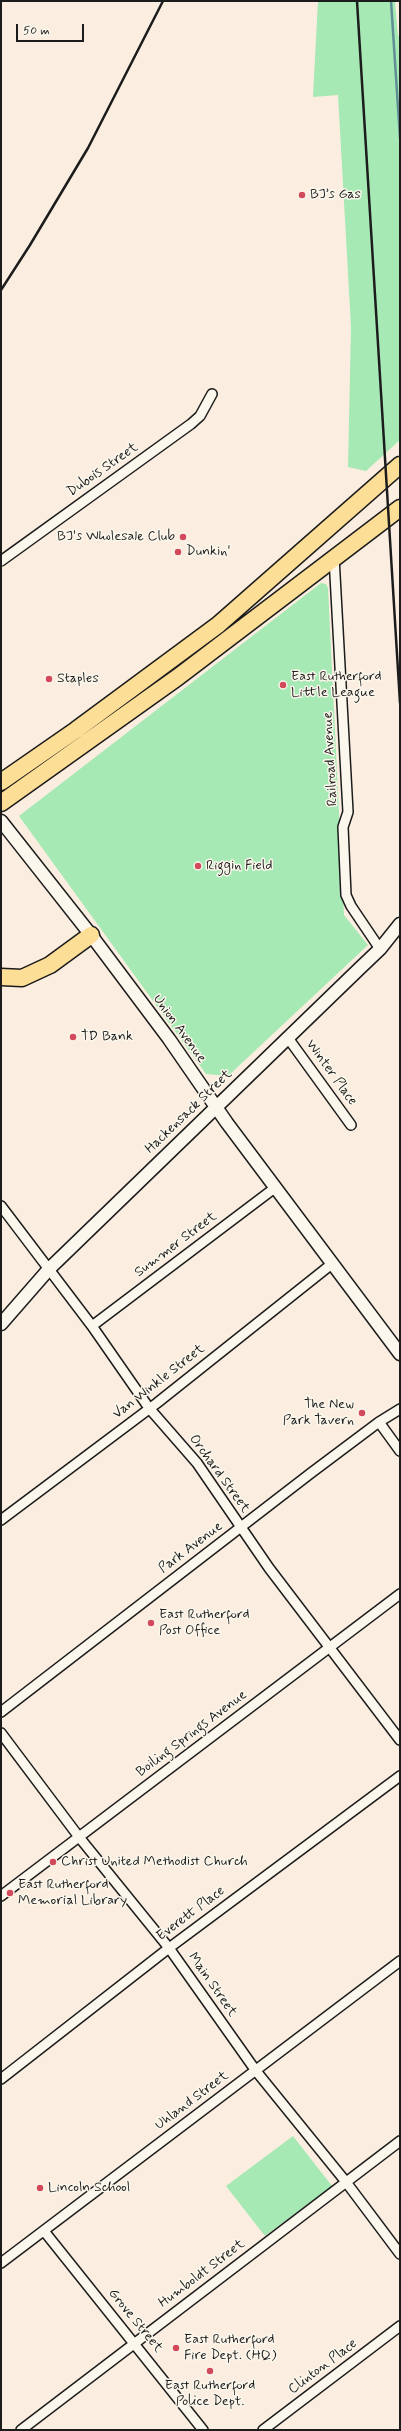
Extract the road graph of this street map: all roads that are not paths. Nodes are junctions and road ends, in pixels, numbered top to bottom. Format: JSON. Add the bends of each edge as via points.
{"nodes":[{"id":1,"x":212,"y":394,"type":"dead end"},
{"id":2,"x":400,"y":465,"type":"edge"},
{"id":3,"x":400,"y":508,"type":"edge"},
{"id":4,"x":334,"y":557,"type":"junction"},
{"id":5,"x":1,"y":560,"type":"edge"},
{"id":6,"x":1,"y":782,"type":"edge"},
{"id":7,"x":1,"y":802,"type":"edge"},
{"id":8,"x":1,"y":821,"type":"edge"},
{"id":9,"x":400,"y":924,"type":"edge"},
{"id":10,"x":91,"y":935,"type":"junction"},
{"id":11,"x":380,"y":949,"type":"junction"},
{"id":12,"x":1,"y":977,"type":"edge"},
{"id":13,"x":288,"y":1038,"type":"junction"},
{"id":14,"x":215,"y":1106,"type":"junction"},
{"id":15,"x":351,"y":1125,"type":"dead end"},
{"id":16,"x":276,"y":1187,"type":"junction"},
{"id":17,"x":1,"y":1206,"type":"edge"},
{"id":18,"x":333,"y":1263,"type":"junction"},
{"id":19,"x":49,"y":1269,"type":"junction"},
{"id":20,"x":1,"y":1324,"type":"edge"},
{"id":21,"x":92,"y":1326,"type":"junction"},
{"id":22,"x":400,"y":1354,"type":"edge"},
{"id":23,"x":149,"y":1408,"type":"junction"},
{"id":24,"x":400,"y":1409,"type":"edge"},
{"id":25,"x":379,"y":1422,"type":"junction"},
{"id":26,"x":400,"y":1451,"type":"edge"},
{"id":27,"x":1,"y":1520,"type":"edge"},
{"id":28,"x":241,"y":1528,"type":"junction"},
{"id":29,"x":400,"y":1594,"type":"edge"},
{"id":30,"x":330,"y":1648,"type":"junction"},
{"id":31,"x":1,"y":1712,"type":"edge"},
{"id":32,"x":1,"y":1733,"type":"edge"},
{"id":33,"x":400,"y":1740,"type":"edge"},
{"id":34,"x":400,"y":1776,"type":"edge"},
{"id":35,"x":79,"y":1837,"type":"junction"},
{"id":36,"x":1,"y":1896,"type":"edge"},
{"id":37,"x":168,"y":1948,"type":"junction"},
{"id":38,"x":400,"y":1961,"type":"edge"},
{"id":39,"x":256,"y":2071,"type":"junction"},
{"id":40,"x":1,"y":2079,"type":"edge"},
{"id":41,"x":400,"y":2141,"type":"edge"},
{"id":42,"x":346,"y":2182,"type":"junction"},
{"id":43,"x":44,"y":2231,"type":"junction"},
{"id":44,"x":400,"y":2254,"type":"edge"},
{"id":45,"x":1,"y":2263,"type":"edge"},
{"id":46,"x":400,"y":2326,"type":"edge"},
{"id":47,"x":135,"y":2343,"type":"junction"},
{"id":48,"x":21,"y":2430,"type":"edge"},
{"id":49,"x":203,"y":2430,"type":"edge"},
{"id":50,"x":263,"y":2430,"type":"edge"}],
"edges":[{"from":1,"to":5,"type":"street","name":"Dubois Street","via":[[200,416],[191,424]]},
{"from":2,"to":6,"type":"highway","via":[[218,625]]},
{"from":3,"to":4,"type":"highway"},
{"from":4,"to":7,"type":"highway","via":[[178,677]]},
{"from":4,"to":11,"type":"street","name":"Railroad Avenue","via":[[348,812],[343,827],[346,895]]},
{"from":8,"to":10,"type":"street","name":"Union Avenue"},
{"from":9,"to":11,"type":"street","name":"Hackensack Street"},
{"from":10,"to":12,"type":"highway","via":[[50,965],[22,978]]},
{"from":10,"to":14,"type":"street","name":"Union Avenue"},
{"from":11,"to":13,"type":"street","name":"Hackensack Street"},
{"from":13,"to":14,"type":"street","name":"Hackensack Street"},
{"from":13,"to":15,"type":"street","name":"Winter Place"},
{"from":14,"to":16,"type":"street","name":"Union Avenue"},
{"from":14,"to":19,"type":"street","name":"Hackensack Street"},
{"from":16,"to":18,"type":"street","name":"Union Avenue"},
{"from":16,"to":21,"type":"street","name":"Summer Street"},
{"from":17,"to":19,"type":"street","name":"Orchard Street"},
{"from":18,"to":22,"type":"street","name":"Union Avenue"},
{"from":18,"to":23,"type":"street","name":"Van Winkle Street"},
{"from":19,"to":20,"type":"street","name":"Hackensack Street"},
{"from":19,"to":21,"type":"street","name":"Orchard Street"},
{"from":21,"to":23,"type":"street","name":"Orchard Street"},
{"from":23,"to":27,"type":"street","name":"Van Winkle Street"},
{"from":23,"to":28,"type":"street","name":"Orchard Street","via":[[197,1463]]},
{"from":24,"to":25,"type":"street","name":"Park Avenue"},
{"from":25,"to":26,"type":"street"},
{"from":25,"to":28,"type":"street","name":"Park Avenue"},
{"from":28,"to":30,"type":"street","name":"Orchard Street"},
{"from":28,"to":31,"type":"street","name":"Park Avenue"},
{"from":29,"to":30,"type":"street","name":"Boiling Springs Avenue"},
{"from":30,"to":33,"type":"street","name":"Orchard Street"},
{"from":30,"to":35,"type":"street","name":"Boiling Springs Avenue"},
{"from":32,"to":35,"type":"street","name":"Main Street"},
{"from":34,"to":37,"type":"street","name":"Everett Place"},
{"from":35,"to":36,"type":"street","name":"Boiling Springs Avenue"},
{"from":35,"to":37,"type":"street","name":"Main Street"},
{"from":37,"to":39,"type":"street","name":"Main Street"},
{"from":37,"to":40,"type":"street","name":"Everett Place"},
{"from":38,"to":39,"type":"street","name":"Uhland Street"},
{"from":39,"to":42,"type":"street","name":"Main Street"},
{"from":39,"to":43,"type":"street","name":"Uhland Street"},
{"from":41,"to":42,"type":"street","name":"Humboldt Street"},
{"from":42,"to":44,"type":"street","name":"Main Street"},
{"from":42,"to":47,"type":"street","name":"Humboldt Street"},
{"from":43,"to":45,"type":"street","name":"Uhland Street"},
{"from":43,"to":47,"type":"street","name":"Grove Street"},
{"from":46,"to":50,"type":"street","name":"Clinton Place"},
{"from":47,"to":48,"type":"street","name":"Humboldt Street"},
{"from":47,"to":49,"type":"street","name":"Grove Street"}]}
